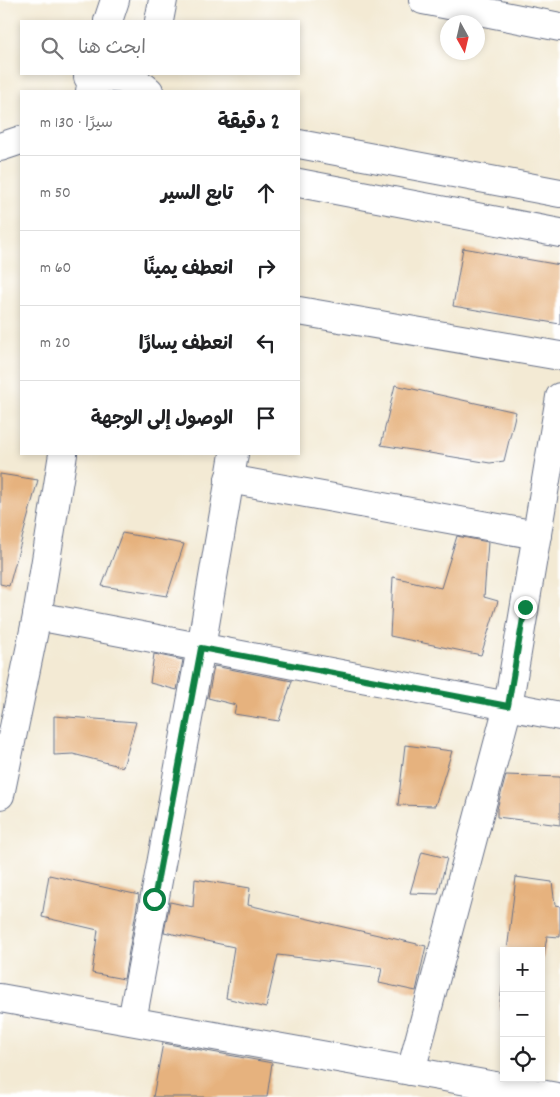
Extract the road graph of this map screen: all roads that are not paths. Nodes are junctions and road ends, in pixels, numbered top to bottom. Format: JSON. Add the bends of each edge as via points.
{"nodes":[{"id":1,"x":115,"y":0,"type":"edge"},
{"id":2,"x":163,"y":0,"type":"edge"},
{"id":3,"x":423,"y":0,"type":"edge"},
{"id":4,"x":108,"y":20,"type":"edge"},
{"id":5,"x":159,"y":20,"type":"edge"},
{"id":6,"x":560,"y":27,"type":"edge"},
{"id":7,"x":89,"y":81,"type":"edge"},
{"id":8,"x":148,"y":85,"type":"edge"},
{"id":9,"x":20,"y":140,"type":"edge"},
{"id":10,"x":300,"y":144,"type":"edge"},
{"id":11,"x":0,"y":147,"type":"edge"},
{"id":12,"x":300,"y":183,"type":"edge"},
{"id":13,"x":560,"y":193,"type":"edge"},
{"id":14,"x":560,"y":233,"type":"edge"},
{"id":15,"x":300,"y":311,"type":"edge"},
{"id":16,"x":560,"y":356,"type":"edge"},
{"id":17,"x":560,"y":397,"type":"edge"},
{"id":18,"x":63,"y":455,"type":"edge"},
{"id":19,"x":231,"y":466,"type":"edge"},
{"id":20,"x":537,"y":535,"type":"junction"},
{"id":21,"x":36,"y":616,"type":"junction"},
{"id":22,"x":201,"y":648,"type":"junction"},
{"id":23,"x":508,"y":706,"type":"junction"},
{"id":24,"x":560,"y":716,"type":"edge"},
{"id":25,"x":0,"y":795,"type":"edge"},
{"id":26,"x":0,"y":998,"type":"edge"},
{"id":27,"x":132,"y":1021,"type":"junction"},
{"id":28,"x":411,"y":1071,"type":"junction"},
{"id":29,"x":557,"y":1097,"type":"edge"}],
"edges":[{"from":1,"to":4,"type":"street"},
{"from":2,"to":5,"type":"street"},
{"from":3,"to":6,"type":"street"},
{"from":7,"to":8,"type":"street","via":[[120,79]]},
{"from":9,"to":11,"type":"street"},
{"from":10,"to":13,"type":"street"},
{"from":12,"to":14,"type":"street"},
{"from":15,"to":16,"type":"street"},
{"from":17,"to":20,"type":"street"},
{"from":18,"to":21,"type":"street"},
{"from":19,"to":20,"type":"street"},
{"from":19,"to":22,"type":"street"},
{"from":20,"to":23,"type":"street"},
{"from":21,"to":22,"type":"street"},
{"from":21,"to":25,"type":"street"},
{"from":22,"to":23,"type":"street"},
{"from":22,"to":27,"type":"street"},
{"from":23,"to":24,"type":"street"},
{"from":23,"to":28,"type":"street"},
{"from":26,"to":27,"type":"street"},
{"from":27,"to":28,"type":"street"},
{"from":28,"to":29,"type":"street"}]}
